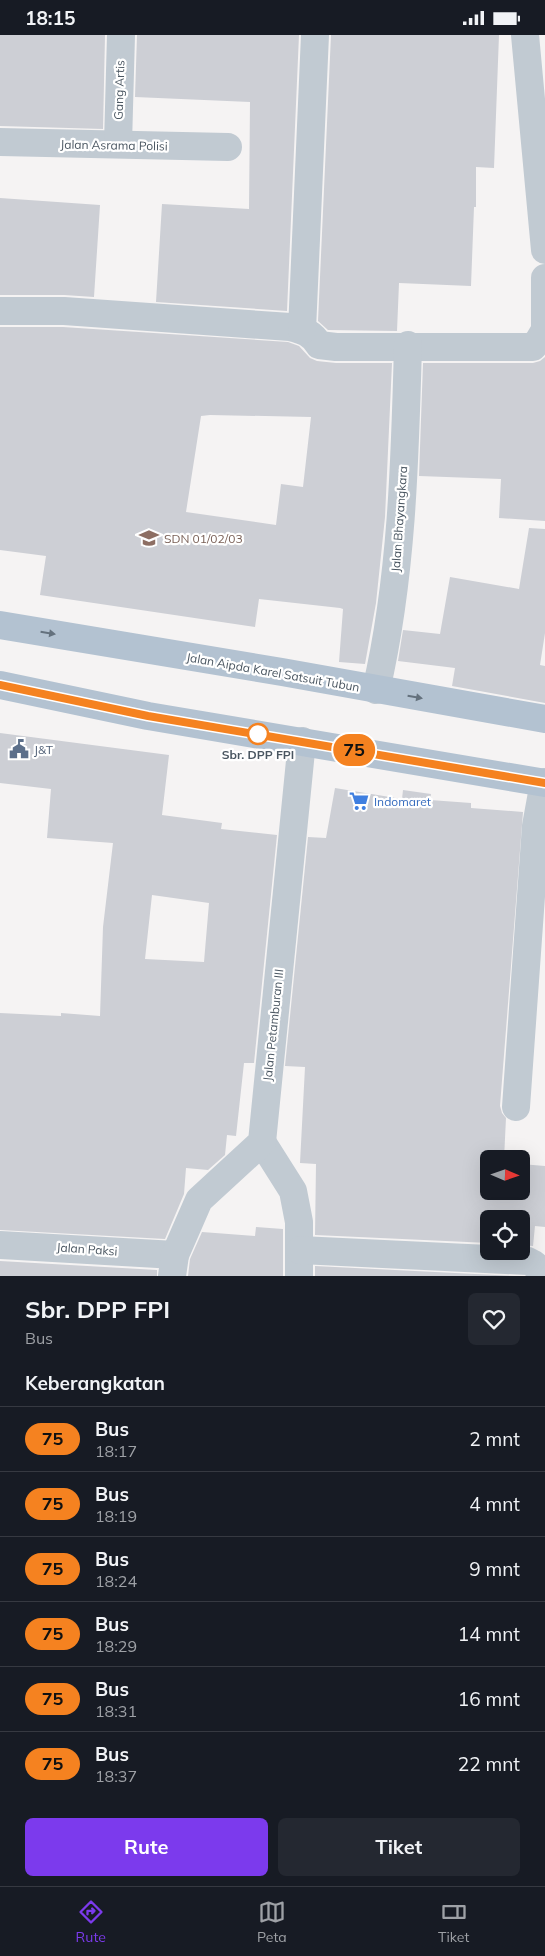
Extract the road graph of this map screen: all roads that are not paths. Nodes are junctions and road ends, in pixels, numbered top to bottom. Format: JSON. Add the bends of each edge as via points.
{"nodes":[{"id":1,"x":121,"y":35,"type":"edge"},
{"id":2,"x":314,"y":35,"type":"edge"},
{"id":3,"x":525,"y":35,"type":"edge"},
{"id":4,"x":0,"y":142,"type":"edge"},
{"id":5,"x":118,"y":144,"type":"junction"},
{"id":6,"x":228,"y":147,"type":"dead end"},
{"id":7,"x":545,"y":250,"type":"edge"},
{"id":8,"x":545,"y":278,"type":"edge"},
{"id":9,"x":0,"y":311,"type":"edge"},
{"id":10,"x":302,"y":330,"type":"junction"},
{"id":11,"x":408,"y":345,"type":"junction"},
{"id":12,"x":0,"y":625,"type":"edge"},
{"id":13,"x":0,"y":685,"type":"edge"},
{"id":14,"x":376,"y":690,"type":"junction"},
{"id":15,"x":545,"y":719,"type":"edge"},
{"id":16,"x":302,"y":741,"type":"junction"},
{"id":17,"x":545,"y":783,"type":"edge"},
{"id":18,"x":516,"y":1107,"type":"dead end"},
{"id":19,"x":262,"y":1142,"type":"junction"},
{"id":20,"x":0,"y":1245,"type":"edge"},
{"id":21,"x":299,"y":1263,"type":"edge"},
{"id":22,"x":173,"y":1265,"type":"edge"},
{"id":23,"x":540,"y":1276,"type":"edge"}],
"edges":[{"from":1,"to":5,"type":"street","name":"Gang Artis"},
{"from":2,"to":10,"type":"street"},
{"from":3,"to":7,"type":"street"},
{"from":4,"to":5,"type":"street","name":"Jalan Asrama Polisi"},
{"from":5,"to":6,"type":"street","name":"Jalan Asrama Polisi"},
{"from":8,"to":11,"type":"street","via":[[545,330],[532,347]]},
{"from":9,"to":10,"type":"street","via":[[64,311]]},
{"from":10,"to":11,"type":"street","via":[[314,337],[319,345]]},
{"from":11,"to":14,"type":"street","name":"Jalan Bhayangkara","via":[[395,580]]},
{"from":12,"to":14,"type":"main road","name":"Jalan Aipda Karel Satsuit Tubun","one_way":true},
{"from":13,"to":16,"type":"main road","via":[[148,716]]},
{"from":14,"to":15,"type":"main road","name":"Jalan Aipda Karel Satsuit Tubun","one_way":true},
{"from":16,"to":17,"type":"main road"},
{"from":16,"to":19,"type":"street","name":"Jalan Petamburan III"},
{"from":17,"to":18,"type":"street","via":[[536,826]]},
{"from":19,"to":21,"type":"street","via":[[293,1191],[299,1222]]},
{"from":19,"to":22,"type":"street","via":[[199,1200]]},
{"from":20,"to":22,"type":"street","name":"Jalan Paksi"},
{"from":21,"to":23,"type":"street","via":[[528,1261],[535,1263]]}]}
